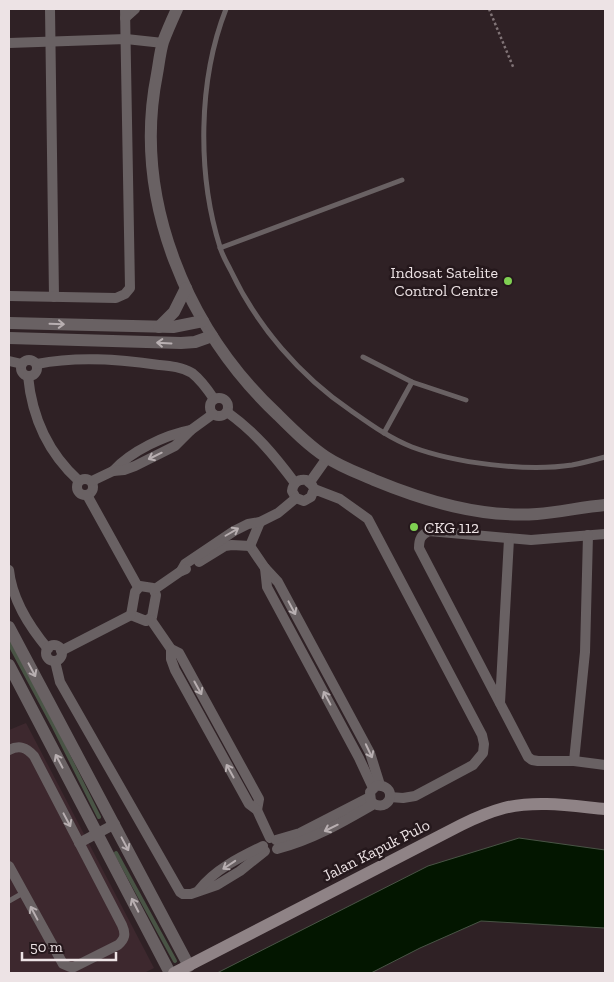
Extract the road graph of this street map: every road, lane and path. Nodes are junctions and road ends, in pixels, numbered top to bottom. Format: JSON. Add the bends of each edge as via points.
{"nodes":[{"id":1,"x":50,"y":9,"type":"edge"},
{"id":2,"x":135,"y":9,"type":"edge"},
{"id":3,"x":177,"y":9,"type":"edge"},
{"id":4,"x":226,"y":9,"type":"edge"},
{"id":5,"x":489,"y":9,"type":"edge"},
{"id":6,"x":125,"y":14,"type":"edge"},
{"id":7,"x":126,"y":39,"type":"junction"},
{"id":8,"x":50,"y":42,"type":"junction"},
{"id":9,"x":9,"y":43,"type":"edge"},
{"id":10,"x":163,"y":43,"type":"junction"},
{"id":11,"x":514,"y":69,"type":"dead end"},
{"id":12,"x":402,"y":180,"type":"dead end"},
{"id":13,"x":220,"y":248,"type":"junction"},
{"id":14,"x":186,"y":288,"type":"junction"},
{"id":15,"x":9,"y":296,"type":"edge"},
{"id":16,"x":54,"y":297,"type":"junction"},
{"id":17,"x":203,"y":320,"type":"junction"},
{"id":18,"x":9,"y":323,"type":"edge"},
{"id":19,"x":160,"y":327,"type":"junction"},
{"id":20,"x":212,"y":336,"type":"junction"},
{"id":21,"x":9,"y":338,"type":"edge"},
{"id":22,"x":363,"y":358,"type":"dead end"},
{"id":23,"x":9,"y":361,"type":"edge"},
{"id":24,"x":22,"y":364,"type":"junction"},
{"id":25,"x":37,"y":364,"type":"junction"},
{"id":26,"x":28,"y":376,"type":"junction"},
{"id":27,"x":412,"y":382,"type":"junction"},
{"id":28,"x":214,"y":399,"type":"junction"},
{"id":29,"x":466,"y":400,"type":"dead end"},
{"id":30,"x":227,"y":412,"type":"junction"},
{"id":31,"x":213,"y":414,"type":"junction"},
{"id":32,"x":384,"y":433,"type":"junction"},
{"id":33,"x":605,"y":457,"type":"edge"},
{"id":34,"x":326,"y":458,"type":"junction"},
{"id":35,"x":79,"y":481,"type":"junction"},
{"id":36,"x":92,"y":482,"type":"junction"},
{"id":37,"x":295,"y":483,"type":"junction"},
{"id":38,"x":312,"y":486,"type":"junction"},
{"id":39,"x":87,"y":495,"type":"junction"},
{"id":40,"x":296,"y":498,"type":"junction"},
{"id":41,"x":605,"y":505,"type":"edge"},
{"id":42,"x":260,"y":522,"type":"junction"},
{"id":43,"x":605,"y":534,"type":"edge"},
{"id":44,"x":588,"y":536,"type":"junction"},
{"id":45,"x":510,"y":539,"type":"junction"},
{"id":46,"x":250,"y":546,"type":"junction"},
{"id":47,"x":181,"y":571,"type":"junction"},
{"id":48,"x":9,"y":575,"type":"edge"},
{"id":49,"x":138,"y":587,"type":"junction"},
{"id":50,"x":155,"y":589,"type":"junction"},
{"id":51,"x":131,"y":615,"type":"junction"},
{"id":52,"x":151,"y":620,"type":"junction"},
{"id":53,"x":9,"y":627,"type":"edge"},
{"id":54,"x":48,"y":649,"type":"junction"},
{"id":55,"x":62,"y":651,"type":"junction"},
{"id":56,"x":55,"y":661,"type":"junction"},
{"id":57,"x":9,"y":665,"type":"edge"},
{"id":58,"x":500,"y":704,"type":"junction"},
{"id":59,"x":9,"y":750,"type":"edge"},
{"id":60,"x":574,"y":761,"type":"junction"},
{"id":61,"x":605,"y":764,"type":"edge"},
{"id":62,"x":374,"y":794,"type":"junction"},
{"id":63,"x":390,"y":797,"type":"junction"},
{"id":64,"x":605,"y":809,"type":"edge"},
{"id":65,"x":115,"y":824,"type":"junction"},
{"id":66,"x":97,"y":832,"type":"junction"},
{"id":67,"x":274,"y":842,"type":"junction"},
{"id":68,"x":79,"y":843,"type":"junction"},
{"id":69,"x":9,"y":866,"type":"edge"},
{"id":70,"x":23,"y":893,"type":"junction"},
{"id":71,"x":9,"y":901,"type":"edge"},
{"id":72,"x":189,"y":966,"type":"junction"},
{"id":73,"x":75,"y":970,"type":"edge"},
{"id":74,"x":172,"y":973,"type":"edge"}],
"edges":[{"from":1,"to":8,"type":"street"},
{"from":2,"to":6,"type":"street"},
{"from":3,"to":10,"type":"street"},
{"from":4,"to":13,"type":"lane","via":[[211,59],[205,107],[204,155]]},
{"from":5,"to":11,"type":"path"},
{"from":6,"to":7,"type":"street"},
{"from":7,"to":8,"type":"street"},
{"from":7,"to":10,"type":"street"},
{"from":7,"to":16,"type":"street","via":[[130,288],[116,298]]},
{"from":8,"to":9,"type":"street"},
{"from":8,"to":16,"type":"street"},
{"from":10,"to":14,"type":"street","via":[[151,116],[151,148],[169,247]]},
{"from":12,"to":13,"type":"lane"},
{"from":13,"to":32,"type":"lane","via":[[257,317],[288,356],[313,382]]},
{"from":14,"to":17,"type":"street"},
{"from":14,"to":19,"type":"street","via":[[174,312]]},
{"from":15,"to":16,"type":"street"},
{"from":17,"to":19,"type":"street","via":[[183,326]]},
{"from":17,"to":20,"type":"street"},
{"from":18,"to":19,"type":"street","one_way":true},
{"from":20,"to":21,"type":"street","one_way":true,"via":[[181,343]]},
{"from":20,"to":34,"type":"street","via":[[260,399]]},
{"from":22,"to":27,"type":"lane"},
{"from":23,"to":24,"type":"street"},
{"from":24,"to":25,"type":"street","via":[[27,360]]},
{"from":24,"to":26,"type":"street","via":[[22,372]]},
{"from":25,"to":26,"type":"street","via":[[35,374]]},
{"from":25,"to":28,"type":"street","via":[[97,359],[178,368],[192,374]]},
{"from":26,"to":35,"type":"street","via":[[32,408],[39,424],[59,460]]},
{"from":27,"to":29,"type":"lane"},
{"from":27,"to":32,"type":"lane"},
{"from":28,"to":30,"type":"street","via":[[224,399],[228,405]]},
{"from":28,"to":31,"type":"street","via":[[210,405]]},
{"from":30,"to":31,"type":"street","via":[[222,416]]},
{"from":30,"to":37,"type":"street","via":[[251,430]]},
{"from":31,"to":36,"type":"street","via":[[191,430],[169,436],[121,462],[113,471]]},
{"from":32,"to":33,"type":"lane","via":[[412,447],[480,463],[528,467],[571,465]]},
{"from":34,"to":38,"type":"street"},
{"from":34,"to":41,"type":"street","via":[[399,490],[462,508],[536,514]]},
{"from":35,"to":36,"type":"street","via":[[85,478]]},
{"from":35,"to":39,"type":"street","via":[[78,491]]},
{"from":36,"to":39,"type":"street","via":[[93,488]]},
{"from":37,"to":38,"type":"street","via":[[302,479]]},
{"from":37,"to":40,"type":"street","via":[[292,491]]},
{"from":38,"to":40,"type":"street","via":[[313,493],[308,500]]},
{"from":38,"to":63,"type":"street","via":[[340,499],[368,519],[482,734],[483,753],[473,765],[415,796]]},
{"from":39,"to":49,"type":"street"},
{"from":40,"to":42,"type":"street"},
{"from":42,"to":46,"type":"street"},
{"from":47,"to":42,"type":"street","one_way":true,"via":[[185,564],[226,535]]},
{"from":43,"to":44,"type":"street"},
{"from":44,"to":45,"type":"street"},
{"from":44,"to":60,"type":"street","via":[[585,652]]},
{"from":45,"to":58,"type":"street"},
{"from":45,"to":58,"type":"street","via":[[429,531],[419,540],[422,556]]},
{"from":46,"to":47,"type":"street","via":[[225,546]]},
{"from":46,"to":62,"type":"street","via":[[265,568],[267,587],[359,758]]},
{"from":47,"to":50,"type":"street"},
{"from":48,"to":54,"type":"street","via":[[23,614]]},
{"from":49,"to":50,"type":"street"},
{"from":49,"to":51,"type":"street"},
{"from":50,"to":52,"type":"street"},
{"from":51,"to":52,"type":"street"},
{"from":51,"to":55,"type":"street"},
{"from":52,"to":67,"type":"street","via":[[171,649],[170,659],[175,670],[248,804],[257,810]]},
{"from":53,"to":65,"type":"street","one_way":true},
{"from":54,"to":55,"type":"street","via":[[57,646]]},
{"from":54,"to":56,"type":"street","via":[[48,657]]},
{"from":55,"to":56,"type":"street","via":[[61,657]]},
{"from":56,"to":67,"type":"street","via":[[60,682],[183,894],[217,885],[240,871],[264,849],[264,840]]},
{"from":66,"to":57,"type":"street","one_way":true},
{"from":58,"to":60,"type":"street","via":[[532,760]]},
{"from":59,"to":68,"type":"street","one_way":true,"via":[[24,747],[34,756]]},
{"from":60,"to":61,"type":"street"},
{"from":62,"to":63,"type":"street","via":[[388,789]]},
{"from":62,"to":63,"type":"street","via":[[379,806],[388,802]]},
{"from":62,"to":67,"type":"street","via":[[337,826],[311,838]]},
{"from":64,"to":72,"type":"main road","name":"Jalan Kapuk Pulo","via":[[526,805],[484,815]]},
{"from":65,"to":66,"type":"street"},
{"from":65,"to":72,"type":"street","one_way":true},
{"from":66,"to":68,"type":"street"},
{"from":74,"to":66,"type":"street","one_way":true},
{"from":68,"to":73,"type":"street","via":[[125,931],[118,945]]},
{"from":69,"to":70,"type":"street"},
{"from":70,"to":71,"type":"lane"},
{"from":73,"to":70,"type":"street","one_way":true,"via":[[60,961]]},
{"from":72,"to":74,"type":"main road","name":"Jalan Kapuk Pulo"}]}
